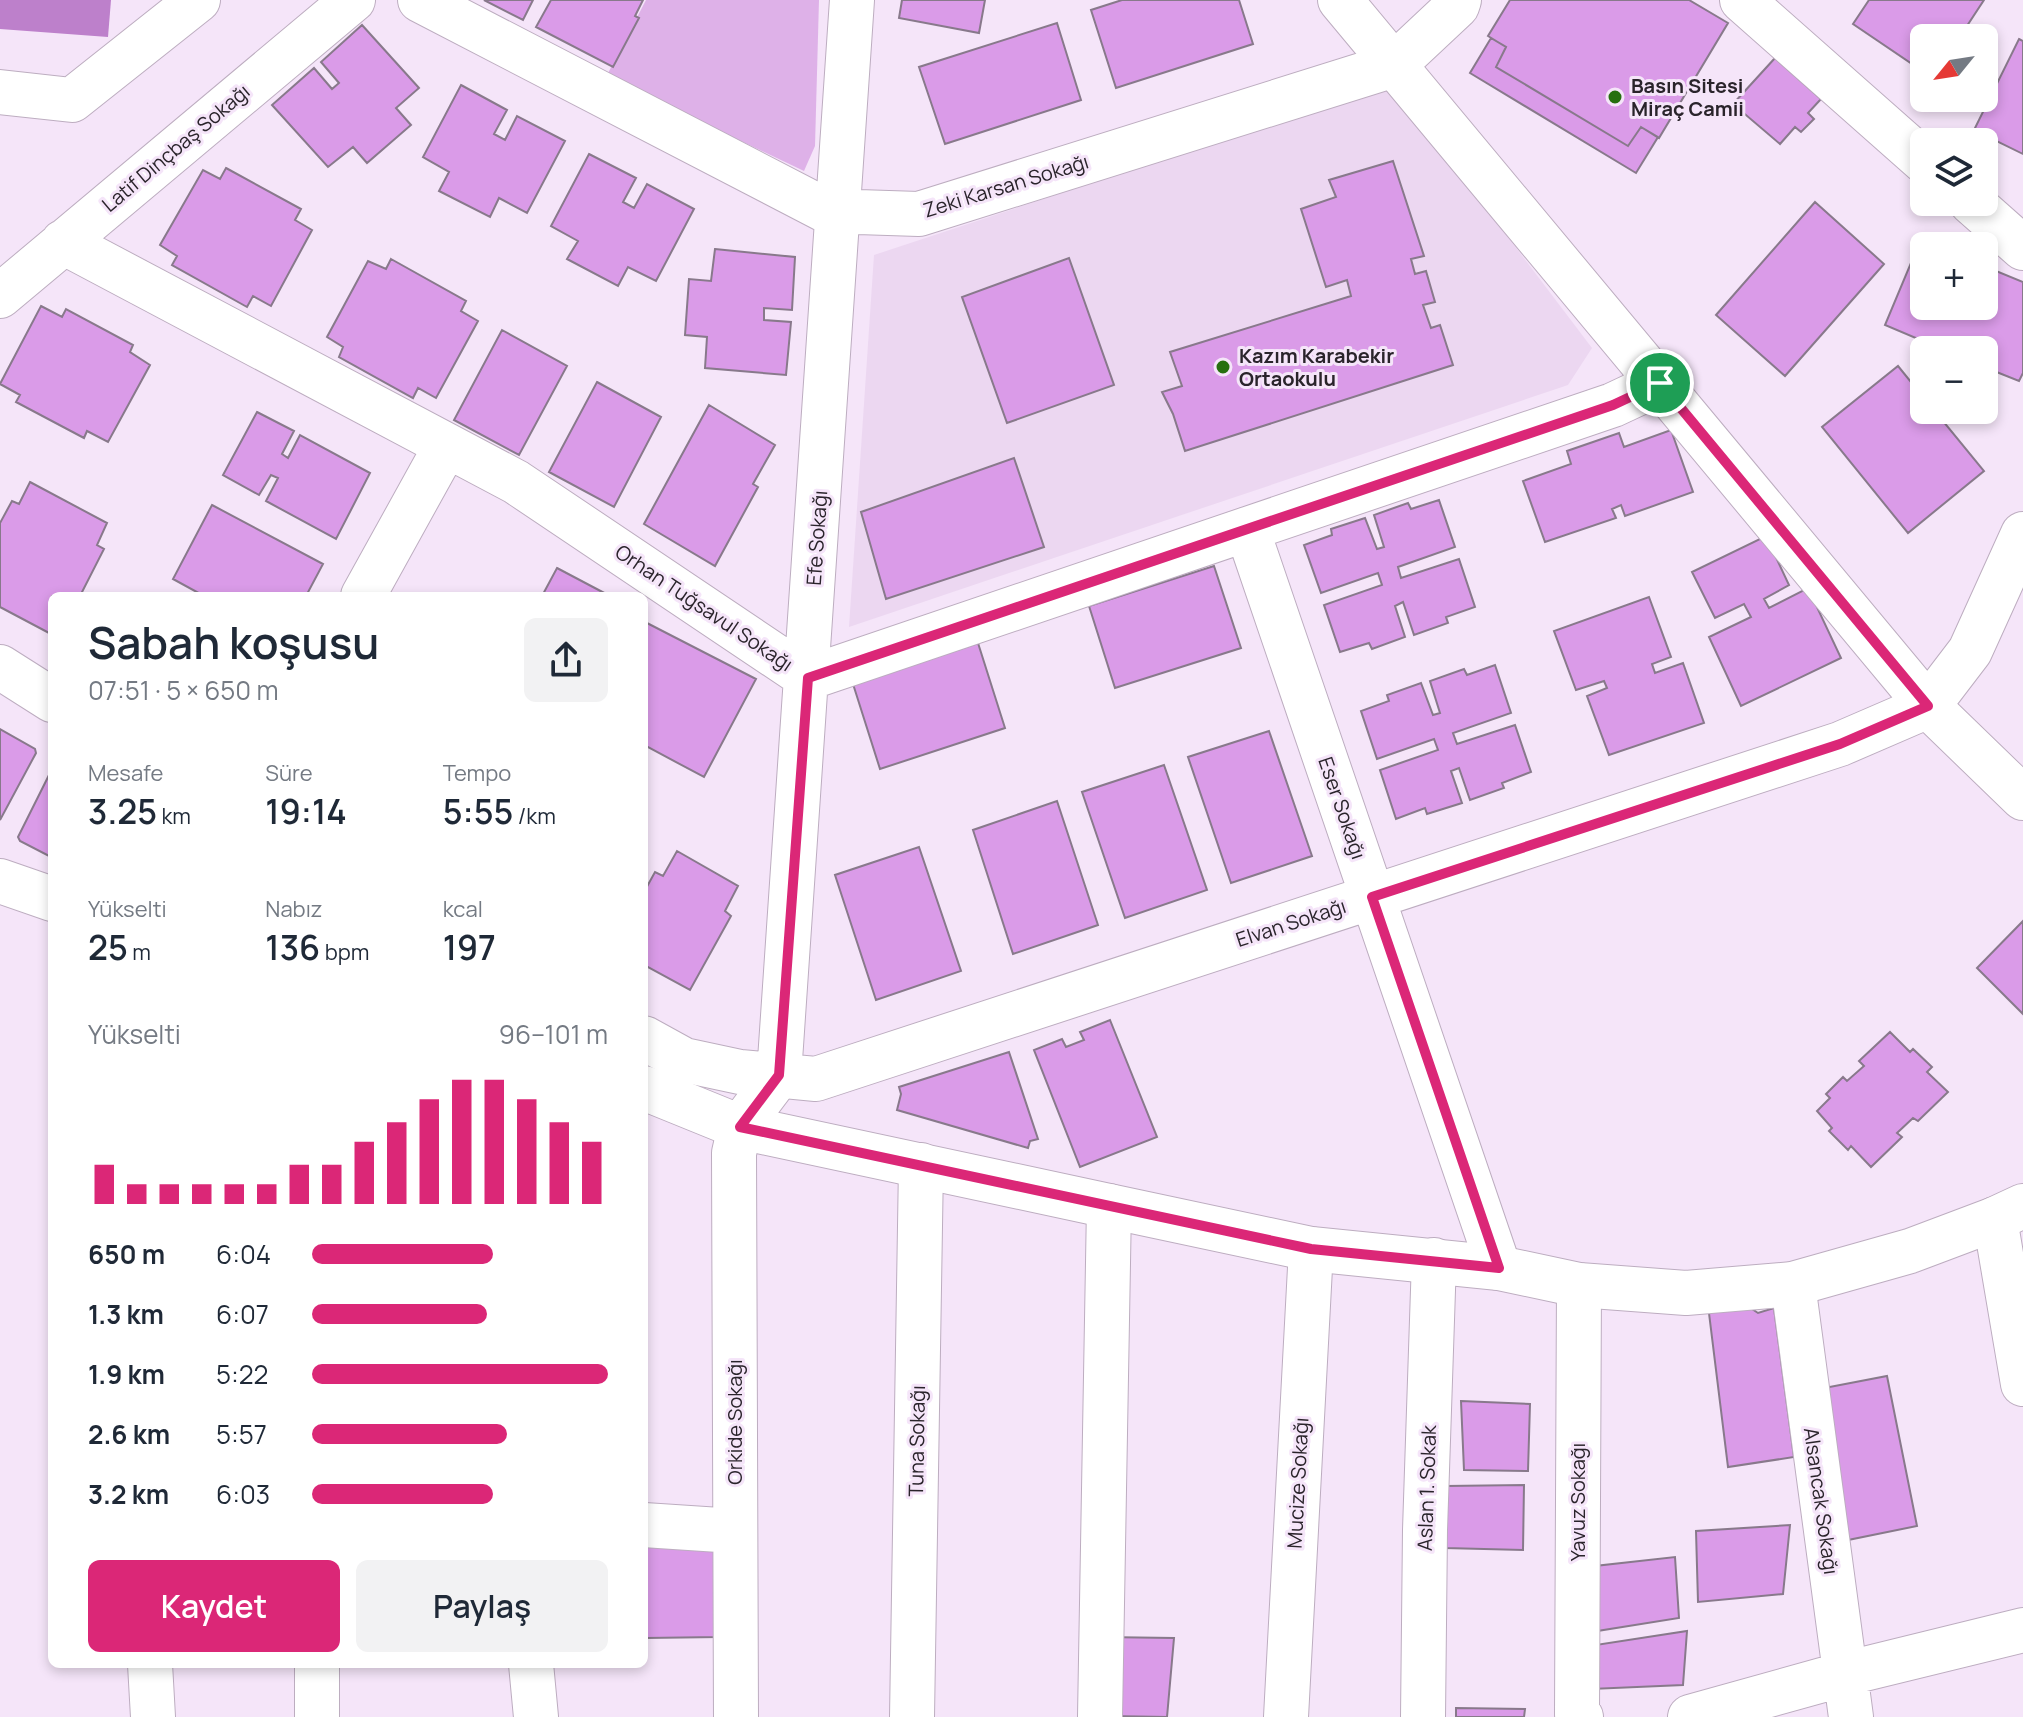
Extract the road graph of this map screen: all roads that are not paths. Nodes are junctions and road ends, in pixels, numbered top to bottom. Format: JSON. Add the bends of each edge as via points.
{"nodes":[{"id":1,"x":198,"y":0,"type":"edge"},
{"id":2,"x":353,"y":0,"type":"edge"},
{"id":3,"x":420,"y":0,"type":"edge"},
{"id":4,"x":852,"y":0,"type":"edge"},
{"id":5,"x":1340,"y":0,"type":"edge"},
{"id":6,"x":1459,"y":0,"type":"edge"},
{"id":7,"x":1742,"y":0,"type":"edge"},
{"id":8,"x":1394,"y":65,"type":"junction"},
{"id":9,"x":0,"y":92,"type":"edge"},
{"id":10,"x":1910,"y":149,"type":"edge"},
{"id":11,"x":838,"y":210,"type":"junction"},
{"id":12,"x":1987,"y":216,"type":"edge"},
{"id":13,"x":63,"y":242,"type":"junction"},
{"id":14,"x":2023,"y":248,"type":"edge"},
{"id":15,"x":0,"y":296,"type":"edge"},
{"id":16,"x":1660,"y":383,"type":"junction"},
{"id":17,"x":446,"y":446,"type":"junction"},
{"id":18,"x":1247,"y":529,"type":"junction"},
{"id":19,"x":2023,"y":534,"type":"edge"},
{"id":20,"x":365,"y":592,"type":"edge"},
{"id":21,"x":0,"y":667,"type":"edge"},
{"id":22,"x":808,"y":678,"type":"junction"},
{"id":23,"x":48,"y":697,"type":"edge"},
{"id":24,"x":1928,"y":706,"type":"junction"},
{"id":25,"x":2023,"y":798,"type":"edge"},
{"id":26,"x":0,"y":881,"type":"edge"},
{"id":27,"x":1372,"y":897,"type":"junction"},
{"id":28,"x":48,"y":898,"type":"edge"},
{"id":29,"x":648,"y":1040,"type":"edge"},
{"id":30,"x":779,"y":1075,"type":"junction"},
{"id":31,"x":648,"y":1090,"type":"edge"},
{"id":32,"x":740,"y":1127,"type":"junction"},
{"id":33,"x":921,"y":1165,"type":"junction"},
{"id":34,"x":1109,"y":1206,"type":"junction"},
{"id":35,"x":2009,"y":1213,"type":"edge"},
{"id":36,"x":1311,"y":1249,"type":"junction"},
{"id":37,"x":1434,"y":1260,"type":"junction"},
{"id":38,"x":1499,"y":1268,"type":"junction"},
{"id":39,"x":1793,"y":1284,"type":"junction"},
{"id":40,"x":1579,"y":1285,"type":"junction"},
{"id":41,"x":2023,"y":1384,"type":"edge"},
{"id":42,"x":648,"y":1525,"type":"edge"},
{"id":43,"x":735,"y":1531,"type":"junction"},
{"id":44,"x":2023,"y":1630,"type":"edge"},
{"id":45,"x":150,"y":1668,"type":"edge"},
{"id":46,"x":317,"y":1668,"type":"edge"},
{"id":47,"x":531,"y":1668,"type":"edge"},
{"id":48,"x":1844,"y":1674,"type":"junction"},
{"id":49,"x":153,"y":1717,"type":"edge"},
{"id":50,"x":317,"y":1717,"type":"edge"},
{"id":51,"x":536,"y":1717,"type":"edge"},
{"id":52,"x":736,"y":1717,"type":"edge"},
{"id":53,"x":912,"y":1717,"type":"edge"},
{"id":54,"x":1100,"y":1717,"type":"edge"},
{"id":55,"x":1286,"y":1717,"type":"edge"},
{"id":56,"x":1423,"y":1717,"type":"edge"},
{"id":57,"x":1581,"y":1717,"type":"edge"},
{"id":58,"x":1690,"y":1717,"type":"edge"},
{"id":59,"x":1851,"y":1717,"type":"edge"}],
"edges":[{"from":1,"to":9,"type":"street","via":[[72,100]]},
{"from":2,"to":13,"type":"street","name":"Latif Dinçbaş Sokağı"},
{"from":3,"to":11,"type":"street","name":"Zeki Karsan Sokağı","via":[[827,211]]},
{"from":4,"to":11,"type":"street","name":"Efe Sokağı"},
{"from":5,"to":8,"type":"street"},
{"from":6,"to":8,"type":"street","name":"Zeki Karsan Sokağı"},
{"from":7,"to":10,"type":"street"},
{"from":8,"to":11,"type":"street","name":"Zeki Karsan Sokağı","via":[[919,214]]},
{"from":8,"to":16,"type":"street"},
{"from":11,"to":22,"type":"street","name":"Efe Sokağı"},
{"from":12,"to":14,"type":"street"},
{"from":13,"to":15,"type":"street","name":"Latif Dinçbaş Sokağı"},
{"from":13,"to":17,"type":"street","name":"Orhan Tuğsavul Sokağı"},
{"from":16,"to":18,"type":"street","name":"Orhan Tuğsavul Sokağı","via":[[1613,405]]},
{"from":16,"to":24,"type":"street"},
{"from":17,"to":20,"type":"street"},
{"from":17,"to":22,"type":"street","name":"Orhan Tuğsavul Sokağı","via":[[516,482]]},
{"from":18,"to":22,"type":"street","name":"Orhan Tuğsavul Sokağı"},
{"from":18,"to":27,"type":"street","name":"Eser Sokağı"},
{"from":19,"to":24,"type":"street","name":"Elvan Sokağı","via":[[1970,651]]},
{"from":21,"to":23,"type":"street"},
{"from":22,"to":30,"type":"street","name":"Efe Sokağı"},
{"from":24,"to":25,"type":"street"},
{"from":24,"to":27,"type":"street","name":"Elvan Sokağı","via":[[1840,744]]},
{"from":26,"to":28,"type":"street"},
{"from":27,"to":30,"type":"street","name":"Elvan Sokağı","via":[[816,1079]]},
{"from":27,"to":38,"type":"street","name":"Eser Sokağı"},
{"from":29,"to":30,"type":"street","name":"Elvan Sokağı","via":[[684,1060]]},
{"from":30,"to":32,"type":"street"},
{"from":31,"to":32,"type":"street"},
{"from":32,"to":33,"type":"street"},
{"from":32,"to":43,"type":"street","name":"Orkide Sokağı","via":[[734,1153]]},
{"from":33,"to":34,"type":"street"},
{"from":33,"to":53,"type":"street","name":"Tuna Sokağı"},
{"from":34,"to":36,"type":"street"},
{"from":34,"to":54,"type":"street"},
{"from":35,"to":39,"type":"street","via":[[1910,1251]]},
{"from":35,"to":41,"type":"street"},
{"from":36,"to":37,"type":"street"},
{"from":36,"to":55,"type":"street","name":"Mucize Sokağı"},
{"from":37,"to":38,"type":"street"},
{"from":37,"to":56,"type":"street","name":"Aslan 1. Sokak"},
{"from":38,"to":40,"type":"street"},
{"from":39,"to":40,"type":"street","via":[[1686,1293]]},
{"from":39,"to":48,"type":"street","name":"Alsancak Sokağı"},
{"from":40,"to":57,"type":"street","name":"Yavuz Sokağı"},
{"from":42,"to":43,"type":"street"},
{"from":43,"to":52,"type":"street","name":"Orkide Sokağı"},
{"from":44,"to":48,"type":"street"},
{"from":45,"to":49,"type":"street"},
{"from":46,"to":50,"type":"street"},
{"from":47,"to":51,"type":"street"},
{"from":48,"to":58,"type":"street"},
{"from":48,"to":59,"type":"street","name":"Alsancak Sokağı"}]}
